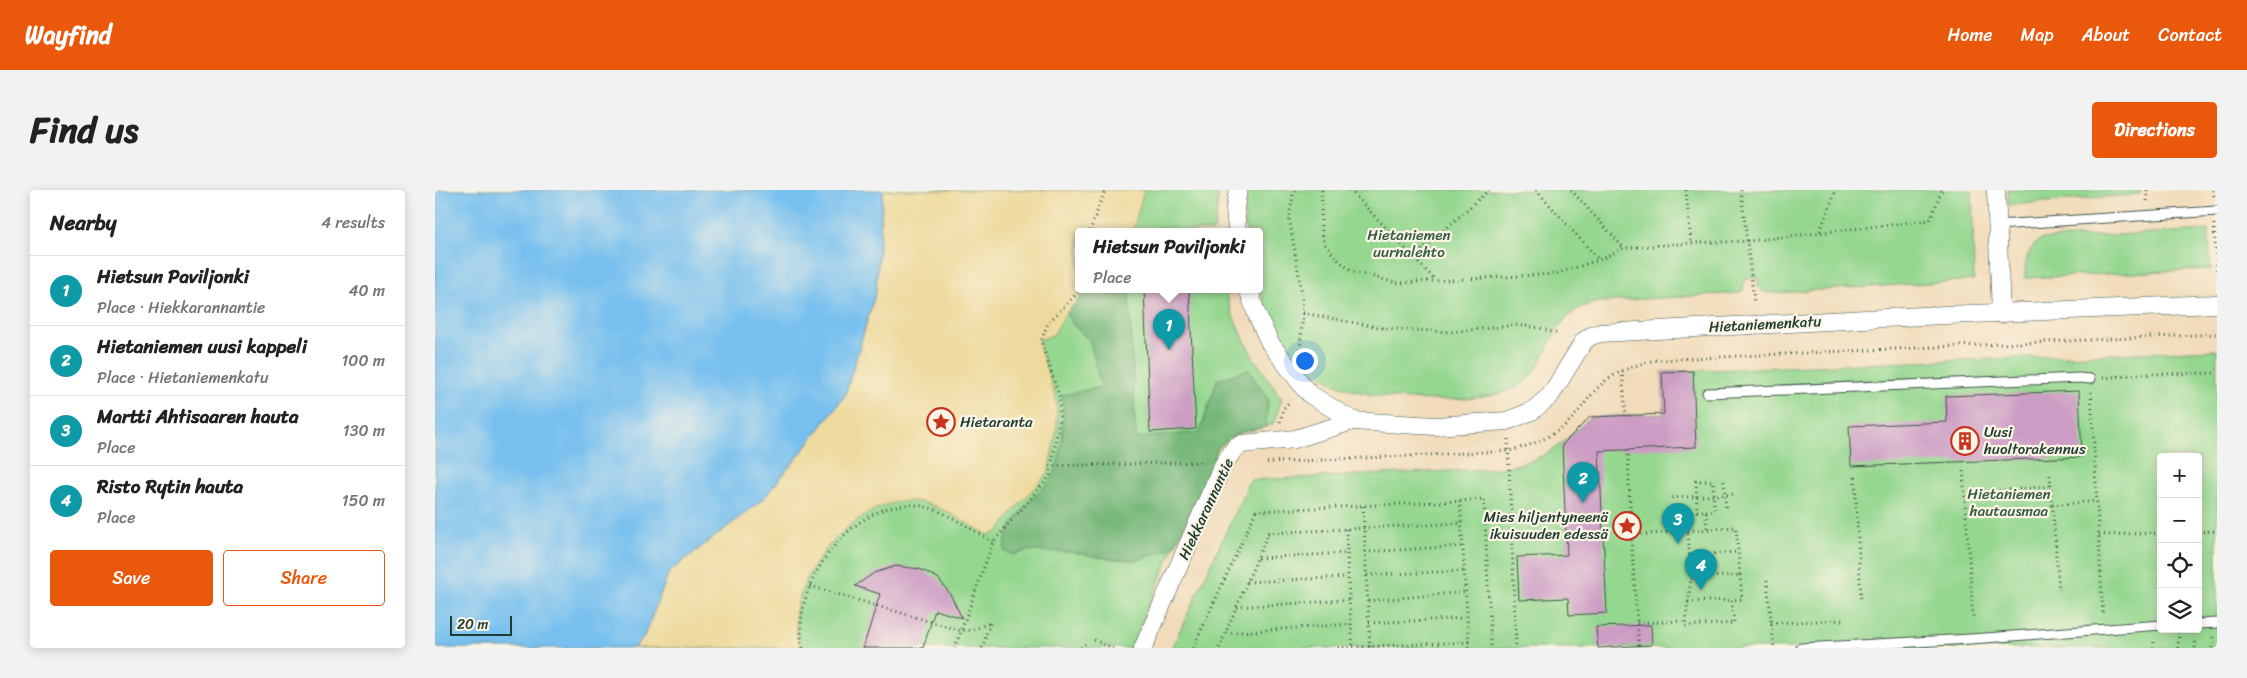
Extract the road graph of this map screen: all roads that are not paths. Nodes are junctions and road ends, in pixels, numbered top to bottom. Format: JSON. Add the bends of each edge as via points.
{"nodes":[{"id":1,"x":1238,"y":190,"type":"edge"},
{"id":2,"x":1996,"y":190,"type":"edge"},
{"id":3,"x":2217,"y":211,"type":"edge"},
{"id":4,"x":1997,"y":225,"type":"junction"},
{"id":5,"x":1237,"y":228,"type":"edge"},
{"id":6,"x":1249,"y":293,"type":"edge"},
{"id":7,"x":2217,"y":304,"type":"edge"},
{"id":8,"x":2001,"y":314,"type":"junction"},
{"id":9,"x":2090,"y":379,"type":"road end"},
{"id":10,"x":1707,"y":392,"type":"dead end"},
{"id":11,"x":1353,"y":421,"type":"junction"},
{"id":12,"x":2217,"y":623,"type":"edge"},
{"id":13,"x":2202,"y":624,"type":"edge"},
{"id":14,"x":2157,"y":625,"type":"edge"},
{"id":15,"x":1143,"y":648,"type":"edge"},
{"id":16,"x":1801,"y":648,"type":"edge"}],
"edges":[{"from":1,"to":5,"type":"street"},
{"from":2,"to":4,"type":"street"},
{"from":3,"to":4,"type":"lane"},
{"from":4,"to":8,"type":"street"},
{"from":6,"to":11,"type":"street","via":[[1270,343],[1305,390]]},
{"from":7,"to":8,"type":"street","name":"Hietaniemenkatu"},
{"from":8,"to":11,"type":"street","name":"Hietaniemenkatu","via":[[1600,333],[1584,341],[1550,396],[1532,411],[1507,421],[1435,426]]},
{"from":9,"to":10,"type":"lane"},
{"from":11,"to":15,"type":"street","name":"Hiekkarannantie","via":[[1295,439],[1242,444],[1234,449],[1222,467]]},
{"from":12,"to":13,"type":"lane"},
{"from":14,"to":16,"type":"lane"}]}
